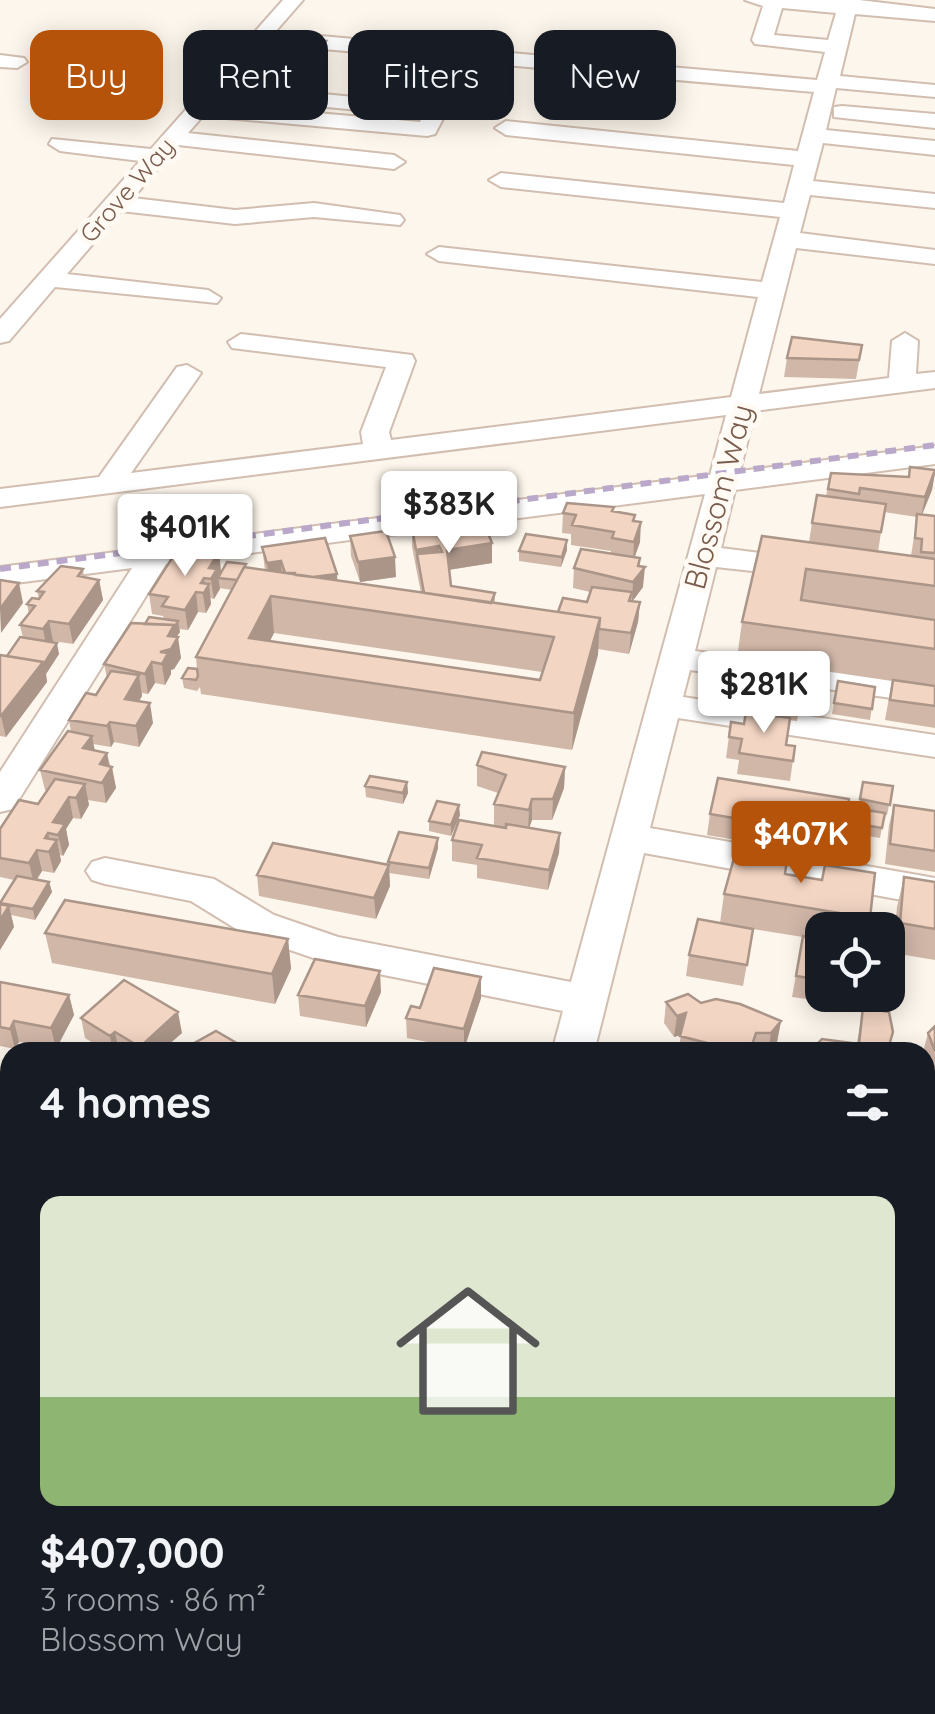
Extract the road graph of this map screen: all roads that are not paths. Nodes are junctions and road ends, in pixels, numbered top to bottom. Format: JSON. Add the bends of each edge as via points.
{"nodes":[{"id":1,"x":293,"y":0,"type":"edge"},
{"id":2,"x":764,"y":1,"type":"edge"},
{"id":3,"x":848,"y":4,"type":"edge"},
{"id":4,"x":935,"y":15,"type":"edge"},
{"id":5,"x":266,"y":30,"type":"edge"},
{"id":6,"x":328,"y":43,"type":"edge"},
{"id":7,"x":836,"y":47,"type":"junction"},
{"id":8,"x":826,"y":84,"type":"junction"},
{"id":9,"x":935,"y":91,"type":"edge"},
{"id":10,"x":328,"y":101,"type":"edge"},
{"id":11,"x":188,"y":120,"type":"edge"},
{"id":12,"x":318,"y":120,"type":"edge"},
{"id":13,"x":935,"y":121,"type":"edge"},
{"id":14,"x":816,"y":122,"type":"junction"},
{"id":15,"x":506,"y":128,"type":"dead end"},
{"id":16,"x":935,"y":131,"type":"edge"},
{"id":17,"x":60,"y":144,"type":"dead end"},
{"id":18,"x":164,"y":147,"type":"junction"},
{"id":19,"x":935,"y":148,"type":"edge"},
{"id":20,"x":394,"y":162,"type":"dead end"},
{"id":21,"x":501,"y":180,"type":"dead end"},
{"id":22,"x":935,"y":191,"type":"edge"},
{"id":23,"x":796,"y":198,"type":"junction"},
{"id":24,"x":935,"y":201,"type":"edge"},
{"id":25,"x":116,"y":203,"type":"junction"},
{"id":26,"x":392,"y":220,"type":"dead end"},
{"id":27,"x":935,"y":232,"type":"edge"},
{"id":28,"x":935,"y":256,"type":"edge"},
{"id":29,"x":50,"y":279,"type":"junction"},
{"id":30,"x":771,"y":297,"type":"junction"},
{"id":31,"x":208,"y":298,"type":"dead end"},
{"id":32,"x":0,"y":335,"type":"edge"},
{"id":33,"x":905,"y":340,"type":"dead end"},
{"id":34,"x":241,"y":342,"type":"dead end"},
{"id":35,"x":187,"y":373,"type":"dead end"},
{"id":36,"x":935,"y":380,"type":"edge"},
{"id":37,"x":902,"y":384,"type":"junction"},
{"id":38,"x":743,"y":403,"type":"junction"},
{"id":39,"x":378,"y":450,"type":"junction"},
{"id":40,"x":935,"y":455,"type":"edge"},
{"id":41,"x":724,"y":484,"type":"junction"},
{"id":42,"x":108,"y":485,"type":"junction"},
{"id":43,"x":0,"y":498,"type":"edge"},
{"id":44,"x":156,"y":555,"type":"junction"},
{"id":45,"x":705,"y":556,"type":"junction"},
{"id":46,"x":837,"y":572,"type":"edge"},
{"id":47,"x":0,"y":576,"type":"edge"},
{"id":48,"x":674,"y":658,"type":"junction"},
{"id":49,"x":935,"y":693,"type":"edge"},
{"id":50,"x":662,"y":707,"type":"junction"},
{"id":51,"x":935,"y":746,"type":"edge"},
{"id":52,"x":0,"y":800,"type":"edge"},
{"id":53,"x":632,"y":838,"type":"junction"},
{"id":54,"x":104,"y":871,"type":"dead end"},
{"id":55,"x":935,"y":892,"type":"edge"},
{"id":56,"x":587,"y":1000,"type":"junction"},
{"id":57,"x":576,"y":1042,"type":"edge"}],
"edges":[{"from":1,"to":5,"type":"street","name":"Grove Way"},
{"from":2,"to":3,"type":"street"},
{"from":2,"to":7,"type":"street","via":[[762,40]]},
{"from":3,"to":4,"type":"street"},
{"from":3,"to":7,"type":"street","name":"Blossom Way"},
{"from":6,"to":8,"type":"street"},
{"from":7,"to":8,"type":"street","name":"Blossom Way"},
{"from":8,"to":9,"type":"street"},
{"from":8,"to":14,"type":"street","name":"Blossom Way"},
{"from":10,"to":12,"type":"street","via":[[436,111],[427,130]]},
{"from":11,"to":18,"type":"street","name":"Grove Way"},
{"from":13,"to":14,"type":"street"},
{"from":14,"to":16,"type":"street"},
{"from":14,"to":19,"type":"street"},
{"from":14,"to":23,"type":"street","name":"Blossom Way"},
{"from":15,"to":23,"type":"street"},
{"from":17,"to":18,"type":"street"},
{"from":18,"to":20,"type":"street"},
{"from":18,"to":25,"type":"street","name":"Grove Way"},
{"from":21,"to":23,"type":"street"},
{"from":22,"to":23,"type":"street"},
{"from":23,"to":24,"type":"street"},
{"from":23,"to":27,"type":"street"},
{"from":23,"to":28,"type":"street"},
{"from":23,"to":30,"type":"street","name":"Blossom Way"},
{"from":25,"to":26,"type":"street","via":[[235,217],[314,210]]},
{"from":25,"to":29,"type":"street","name":"Grove Way"},
{"from":29,"to":31,"type":"street"},
{"from":29,"to":32,"type":"street","name":"Grove Way"},
{"from":30,"to":30,"type":"street","via":[[441,260],[561,285]]},
{"from":30,"to":38,"type":"street","name":"Blossom Way"},
{"from":33,"to":37,"type":"street"},
{"from":34,"to":39,"type":"street","via":[[402,362],[375,432]]},
{"from":35,"to":42,"type":"street"},
{"from":36,"to":37,"type":"street"},
{"from":37,"to":38,"type":"street"},
{"from":38,"to":39,"type":"street"},
{"from":38,"to":41,"type":"street","name":"Blossom Way"},
{"from":39,"to":42,"type":"street"},
{"from":40,"to":41,"type":"street"},
{"from":41,"to":44,"type":"street"},
{"from":41,"to":45,"type":"street","name":"Blossom Way"},
{"from":42,"to":43,"type":"street"},
{"from":44,"to":47,"type":"street"},
{"from":44,"to":52,"type":"street"},
{"from":45,"to":46,"type":"street"},
{"from":45,"to":48,"type":"street","name":"Blossom Way"},
{"from":48,"to":49,"type":"street"},
{"from":48,"to":50,"type":"street","name":"Blossom Way"},
{"from":50,"to":51,"type":"street"},
{"from":50,"to":53,"type":"street","name":"Blossom Way"},
{"from":53,"to":55,"type":"street"},
{"from":53,"to":56,"type":"street","name":"Blossom Way"},
{"from":54,"to":56,"type":"street","via":[[200,889],[260,925],[334,950]]},
{"from":56,"to":57,"type":"street","name":"Blossom Way"}]}
